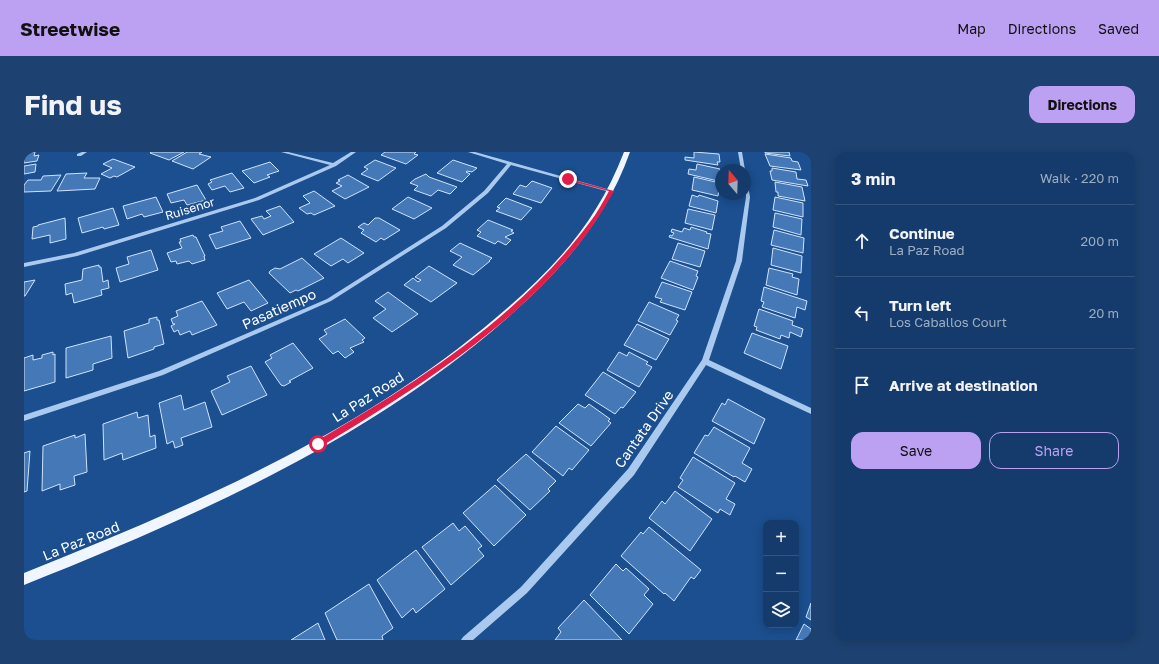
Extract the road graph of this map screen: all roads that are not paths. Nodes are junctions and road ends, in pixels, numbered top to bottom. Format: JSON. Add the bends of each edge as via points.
{"nodes":[{"id":1,"x":85,"y":152,"type":"edge"},
{"id":2,"x":283,"y":152,"type":"edge"},
{"id":3,"x":354,"y":152,"type":"edge"},
{"id":4,"x":470,"y":152,"type":"edge"},
{"id":5,"x":627,"y":152,"type":"edge"},
{"id":6,"x":740,"y":152,"type":"edge"},
{"id":7,"x":79,"y":155,"type":"dead end"},
{"id":8,"x":510,"y":163,"type":"junction"},
{"id":9,"x":742,"y":164,"type":"edge"},
{"id":10,"x":334,"y":165,"type":"junction"},
{"id":11,"x":612,"y":191,"type":"junction"},
{"id":12,"x":748,"y":200,"type":"edge"},
{"id":13,"x":24,"y":265,"type":"edge"},
{"id":14,"x":706,"y":361,"type":"junction"},
{"id":15,"x":811,"y":411,"type":"edge"},
{"id":16,"x":24,"y":418,"type":"edge"},
{"id":17,"x":24,"y":579,"type":"edge"},
{"id":18,"x":466,"y":640,"type":"edge"}],
"edges":[{"from":1,"to":7,"type":"street"},
{"from":2,"to":10,"type":"street"},
{"from":3,"to":10,"type":"street","name":"Ruisenor"},
{"from":4,"to":8,"type":"street"},
{"from":5,"to":11,"type":"main road","name":"La Paz Road"},
{"from":6,"to":9,"type":"street"},
{"from":8,"to":11,"type":"street"},
{"from":8,"to":16,"type":"street","name":"Pasatiempo","via":[[486,192],[444,227],[329,300],[161,373]]},
{"from":10,"to":13,"type":"street","name":"Ruisenor","via":[[257,199],[75,255]]},
{"from":11,"to":17,"type":"main road","name":"La Paz Road","via":[[585,233],[541,282],[482,336],[414,385],[324,440],[241,485],[136,533]]},
{"from":12,"to":14,"type":"street","name":"Cantata Drive","via":[[739,260]]},
{"from":14,"to":15,"type":"street"},
{"from":14,"to":18,"type":"street","name":"Cantata Drive","via":[[631,472],[524,590]]}]}
